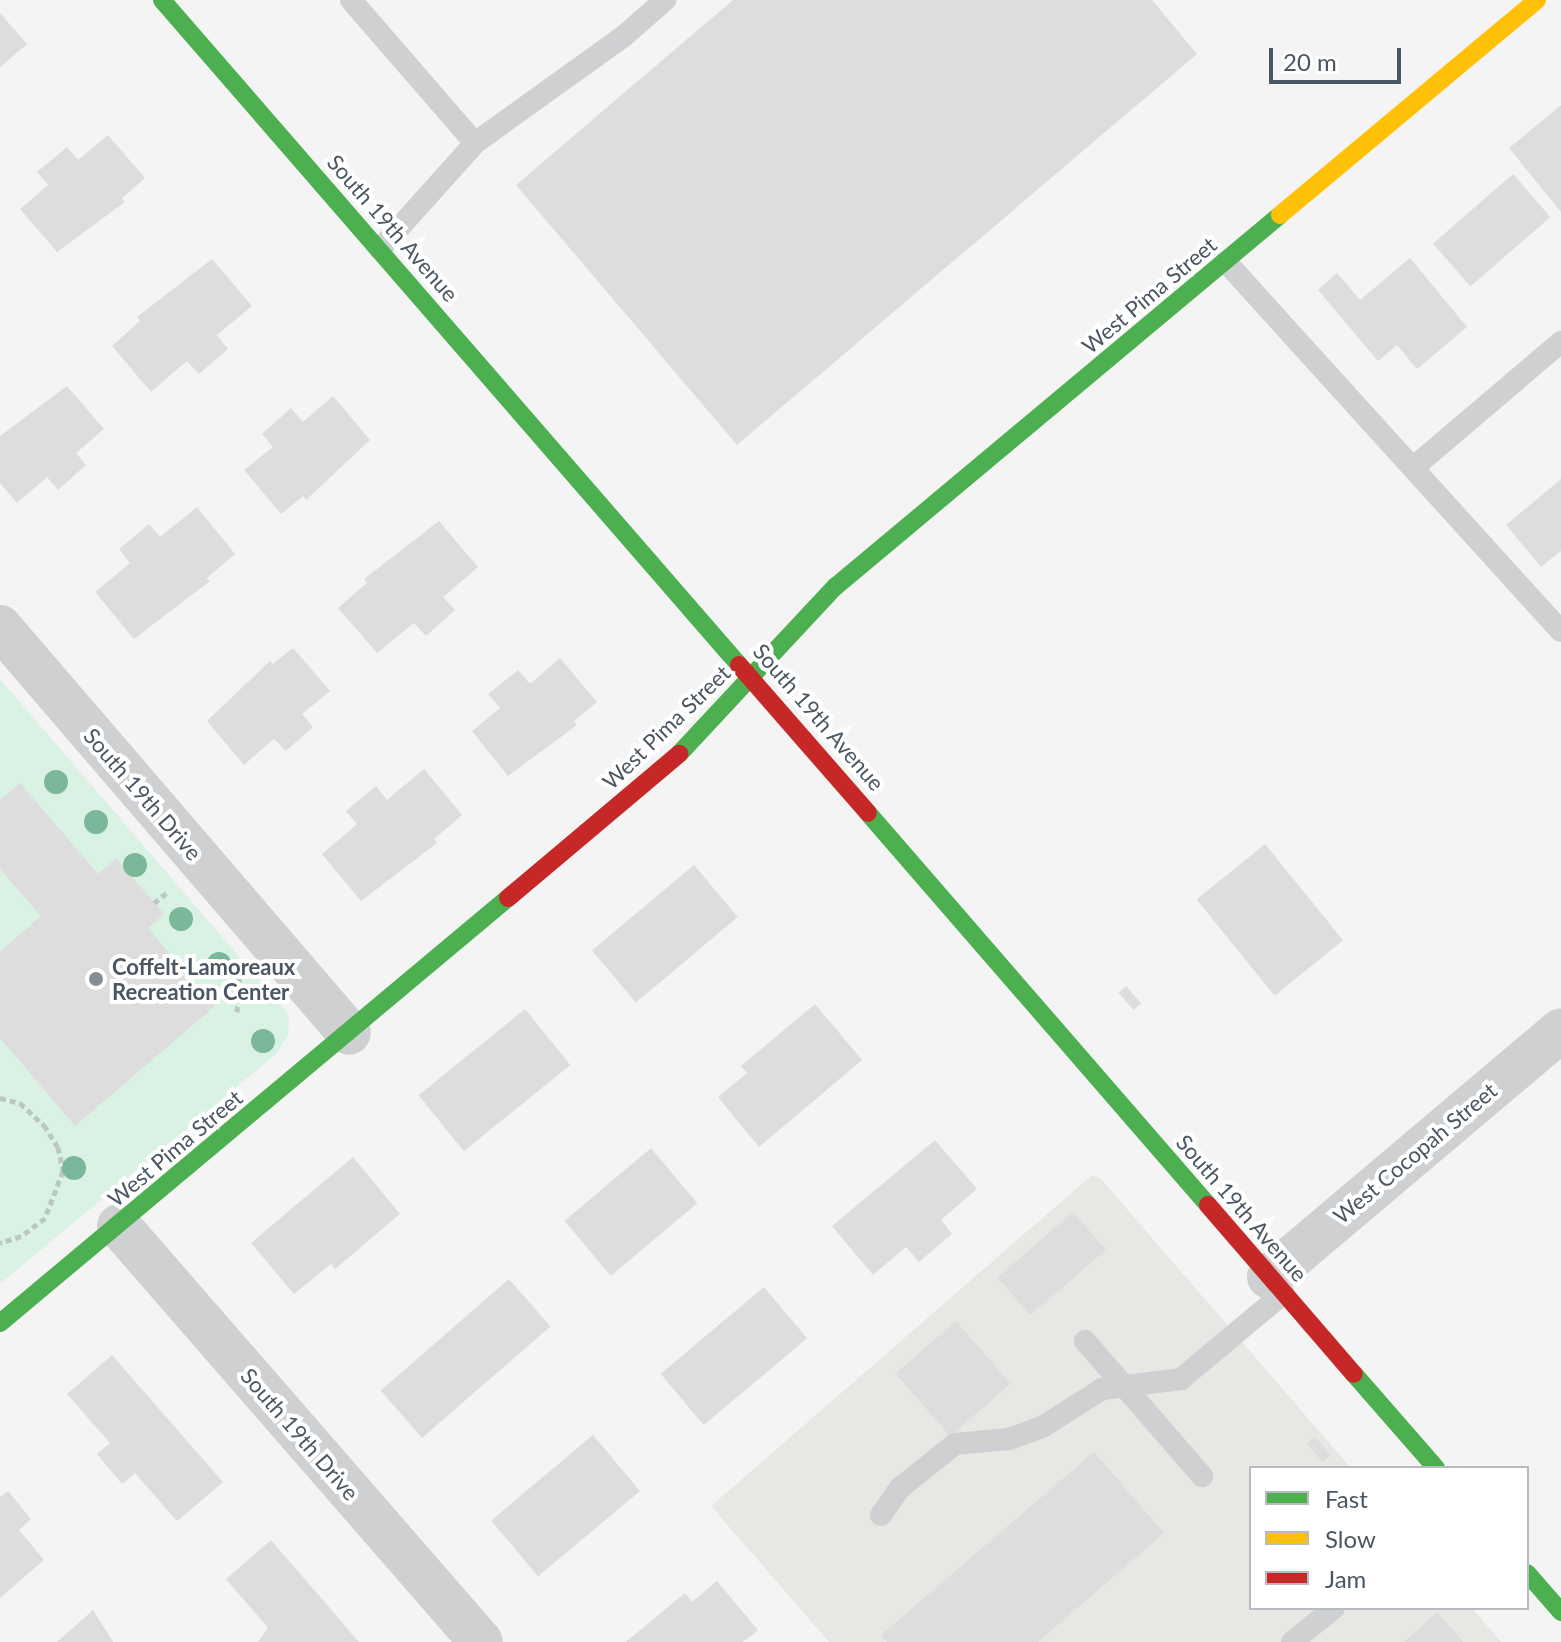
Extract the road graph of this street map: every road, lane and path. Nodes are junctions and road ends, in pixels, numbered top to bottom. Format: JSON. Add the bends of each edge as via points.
{"nodes":[{"id":1,"x":162,"y":0,"type":"edge"},
{"id":2,"x":351,"y":0,"type":"edge"},
{"id":3,"x":665,"y":0,"type":"edge"},
{"id":4,"x":1537,"y":0,"type":"edge"},
{"id":5,"x":475,"y":143,"type":"junction"},
{"id":6,"x":380,"y":249,"type":"junction"},
{"id":7,"x":1226,"y":262,"type":"junction"},
{"id":8,"x":1561,"y":342,"type":"edge"},
{"id":9,"x":1414,"y":467,"type":"junction"},
{"id":10,"x":0,"y":627,"type":"edge"},
{"id":11,"x":1561,"y":631,"type":"edge"},
{"id":12,"x":753,"y":677,"type":"junction"},
{"id":13,"x":172,"y":888,"type":"dead end"},
{"id":14,"x":154,"y":903,"type":"dead end"},
{"id":15,"x":242,"y":969,"type":"dead end"},
{"id":16,"x":237,"y":1012,"type":"dead end"},
{"id":17,"x":1561,"y":1030,"type":"edge"},
{"id":18,"x":349,"y":1033,"type":"junction"},
{"id":19,"x":0,"y":1098,"type":"edge"},
{"id":20,"x":119,"y":1226,"type":"junction"},
{"id":21,"x":0,"y":1243,"type":"edge"},
{"id":22,"x":1276,"y":1285,"type":"junction"},
{"id":23,"x":0,"y":1323,"type":"edge"},
{"id":24,"x":1085,"y":1341,"type":"dead end"},
{"id":25,"x":1123,"y":1386,"type":"junction"},
{"id":26,"x":1434,"y":1466,"type":"edge"},
{"id":27,"x":1202,"y":1476,"type":"dead end"},
{"id":28,"x":881,"y":1515,"type":"dead end"},
{"id":29,"x":1529,"y":1575,"type":"edge"},
{"id":30,"x":1332,"y":1610,"type":"edge"},
{"id":31,"x":1561,"y":1612,"type":"edge"},
{"id":32,"x":481,"y":1642,"type":"edge"},
{"id":33,"x":1292,"y":1642,"type":"edge"}],
"edges":[{"from":1,"to":6,"type":"street","name":"South 19th Avenue"},
{"from":2,"to":5,"type":"lane"},
{"from":3,"to":5,"type":"lane","via":[[624,36]]},
{"from":4,"to":7,"type":"street","name":"West Pima Street"},
{"from":5,"to":6,"type":"lane"},
{"from":6,"to":12,"type":"street","name":"South 19th Avenue"},
{"from":7,"to":9,"type":"lane"},
{"from":7,"to":12,"type":"street","name":"West Pima Street","via":[[835,587]]},
{"from":8,"to":9,"type":"lane"},
{"from":9,"to":11,"type":"lane"},
{"from":10,"to":18,"type":"street","name":"South 19th Drive"},
{"from":12,"to":18,"type":"street","name":"West Pima Street","via":[[671,762]]},
{"from":12,"to":22,"type":"street","name":"South 19th Avenue"},
{"from":13,"to":14,"type":"path"},
{"from":15,"to":16,"type":"path"},
{"from":17,"to":22,"type":"street","name":"West Cocopah Street"},
{"from":18,"to":20,"type":"street","name":"West Pima Street"},
{"from":19,"to":21,"type":"path","via":[[20,1103],[44,1125],[58,1147],[63,1171],[45,1218],[21,1236]]},
{"from":20,"to":23,"type":"street","name":"West Pima Street"},
{"from":20,"to":32,"type":"street","name":"South 19th Drive"},
{"from":22,"to":25,"type":"lane","via":[[1181,1379]]},
{"from":22,"to":26,"type":"street","name":"South 19th Avenue"},
{"from":24,"to":25,"type":"lane"},
{"from":25,"to":27,"type":"lane"},
{"from":25,"to":28,"type":"lane","via":[[1102,1389],[1044,1426],[1009,1439],[955,1444],[900,1488]]},
{"from":29,"to":31,"type":"street"},
{"from":30,"to":33,"type":"lane"}]}
